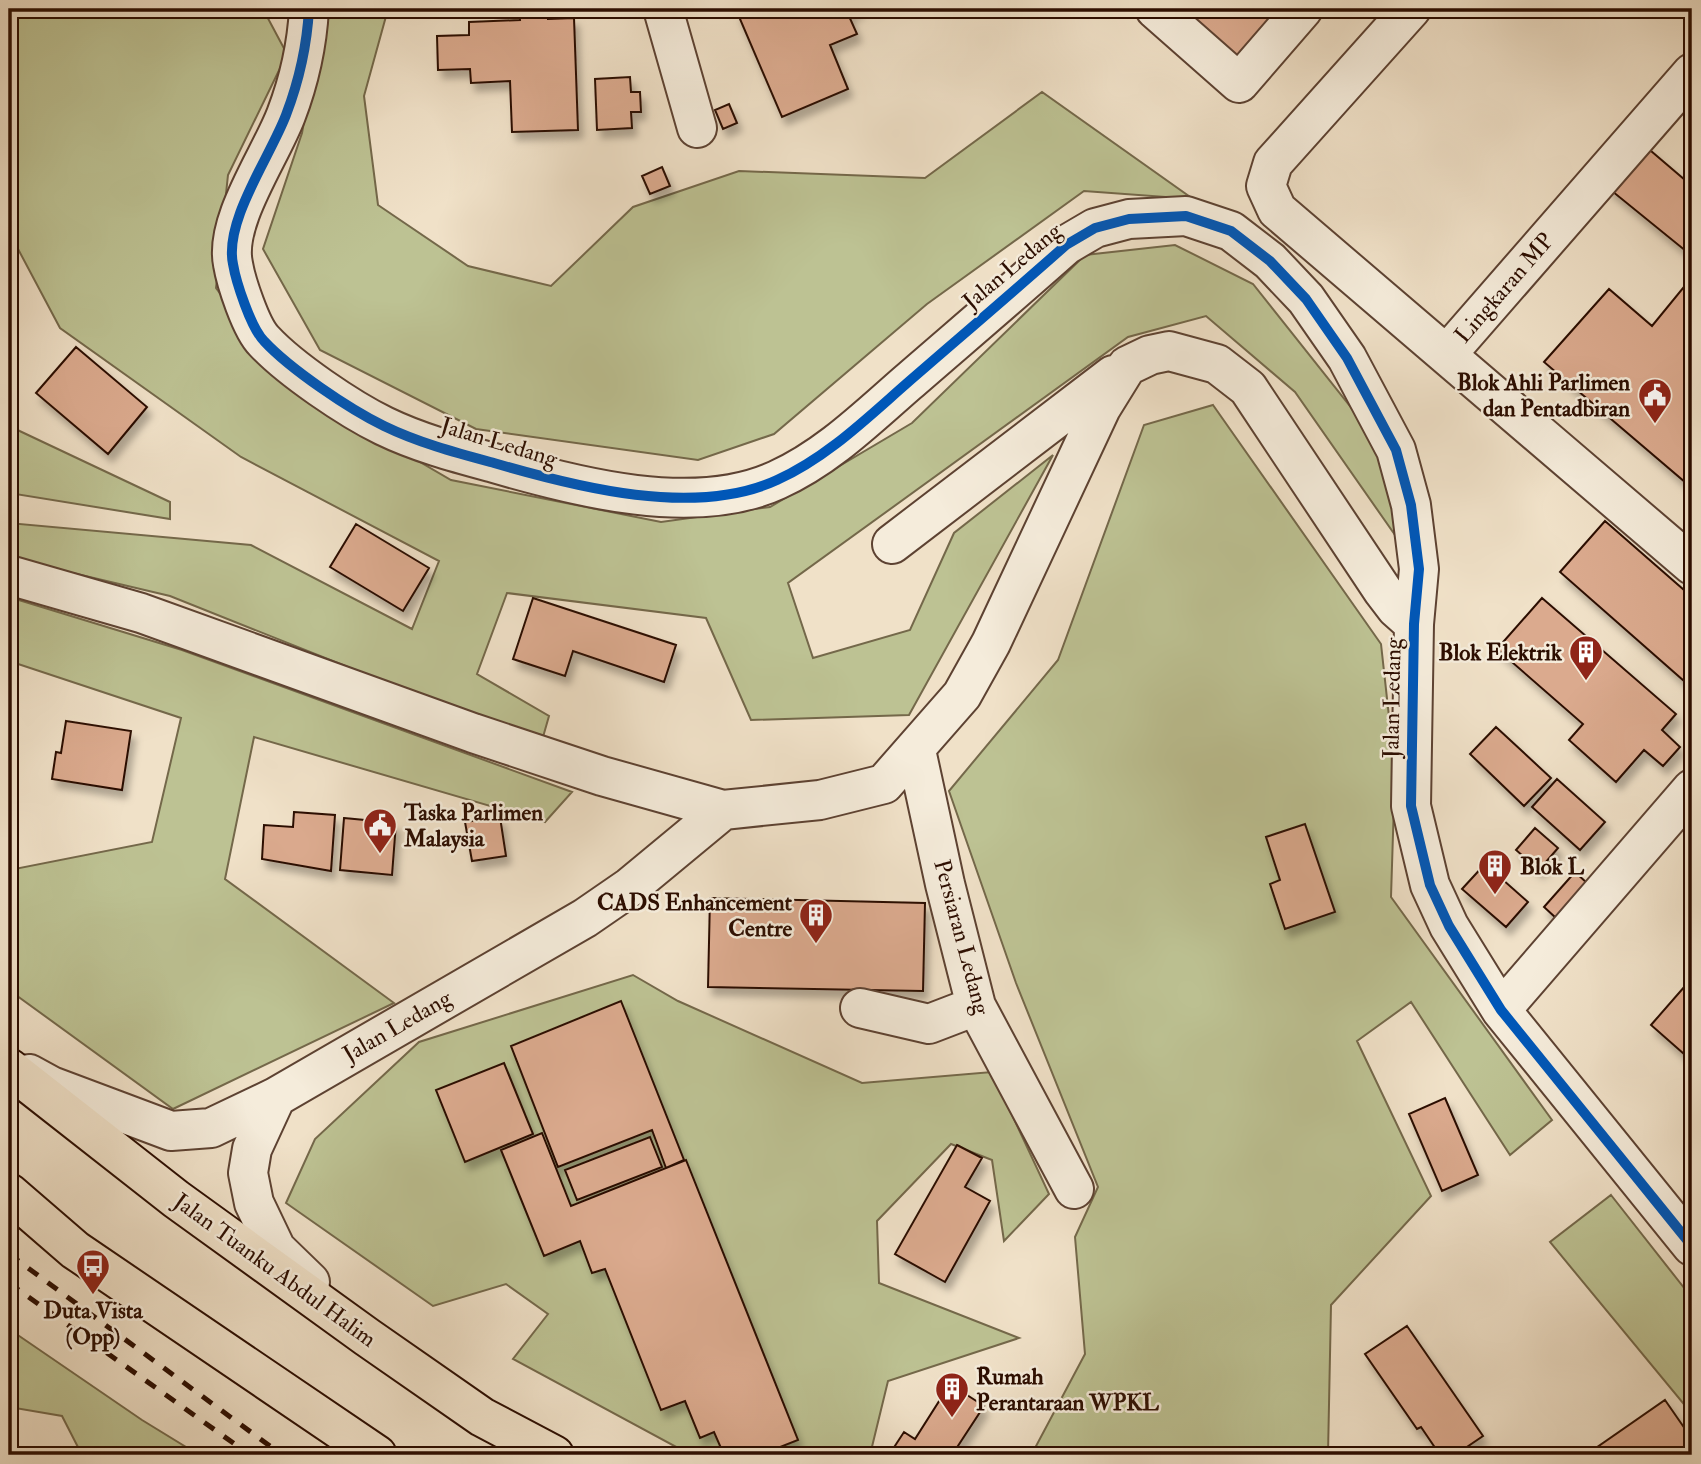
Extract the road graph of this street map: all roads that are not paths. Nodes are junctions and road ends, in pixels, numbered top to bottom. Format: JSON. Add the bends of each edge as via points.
{"nodes":[{"id":1,"x":309,"y":9,"type":"edge"},
{"id":2,"x":663,"y":9,"type":"edge"},
{"id":3,"x":1156,"y":9,"type":"edge"},
{"id":4,"x":1303,"y":9,"type":"edge"},
{"id":5,"x":1411,"y":9,"type":"edge"},
{"id":6,"x":1692,"y":73,"type":"edge"},
{"id":7,"x":697,"y":128,"type":"dead end"},
{"id":8,"x":1447,"y":354,"type":"junction"},
{"id":9,"x":1127,"y":366,"type":"junction"},
{"id":10,"x":892,"y":544,"type":"dead end"},
{"id":11,"x":1692,"y":565,"type":"edge"},
{"id":12,"x":9,"y":575,"type":"edge"},
{"id":13,"x":1414,"y":624,"type":"junction"},
{"id":14,"x":916,"y":750,"type":"junction"},
{"id":15,"x":1692,"y":789,"type":"edge"},
{"id":16,"x":723,"y":810,"type":"junction"},
{"id":17,"x":976,"y":1006,"type":"junction"},
{"id":18,"x":860,"y":1007,"type":"dead end"},
{"id":19,"x":1501,"y":1010,"type":"junction"},
{"id":20,"x":9,"y":1062,"type":"edge"},
{"id":21,"x":9,"y":1068,"type":"edge"},
{"id":22,"x":275,"y":1097,"type":"junction"},
{"id":23,"x":1074,"y":1189,"type":"dead end"},
{"id":24,"x":9,"y":1193,"type":"edge"},
{"id":25,"x":1692,"y":1246,"type":"edge"},
{"id":26,"x":367,"y":1337,"type":"junction"},
{"id":27,"x":377,"y":1455,"type":"edge"},
{"id":28,"x":554,"y":1455,"type":"edge"}],
"edges":[{"from":1,"to":13,"type":"street","name":"Jalan Ledang","via":[[307,41],[287,114],[242,207],[231,239],[232,263],[248,314],[262,339],[329,393],[384,426],[561,482],[685,498],[739,493],[777,480],[853,431],[1066,245],[1096,228],[1129,219],[1186,216],[1231,231],[1270,261],[1306,299],[1347,358],[1396,450],[1411,505],[1419,569]]},
{"from":2,"to":7,"type":"street"},
{"from":3,"to":4,"type":"street","via":[[1239,83]]},
{"from":5,"to":8,"type":"street","via":[[1273,163],[1266,186],[1277,209]]},
{"from":6,"to":8,"type":"street","name":"Lingkaran MP"},
{"from":8,"to":11,"type":"street","name":"Lingkaran MP"},
{"from":9,"to":10,"type":"street","name":"Jalan Ledang"},
{"from":9,"to":13,"type":"street","name":"Jalan Ledang","via":[[1169,351],[1217,364],[1248,388],[1383,591]]},
{"from":9,"to":14,"type":"street","via":[[1101,408],[991,643],[962,695]]},
{"from":12,"to":16,"type":"street","via":[[141,613],[602,776]]},
{"from":13,"to":19,"type":"street","name":"Jalan Ledang","via":[[1411,806],[1430,885],[1449,926]]},
{"from":14,"to":16,"type":"street","via":[[884,784],[820,800]]},
{"from":14,"to":17,"type":"street","name":"Persiaran Ledang"},
{"from":15,"to":19,"type":"street"},
{"from":16,"to":22,"type":"street","name":"Jalan Ledang","via":[[631,887],[585,918]]},
{"from":17,"to":18,"type":"street","via":[[929,1024]]},
{"from":17,"to":23,"type":"street","name":"Persiaran Ledang"},
{"from":19,"to":25,"type":"street","name":"Jalan Ledang"},
{"from":20,"to":22,"type":"street","name":"Jalan Ledang","via":[[51,1086],[170,1131],[211,1128]]},
{"from":21,"to":26,"type":"main road","name":"Jalan Tuanku Abdul Halim","via":[[176,1199]]},
{"from":22,"to":26,"type":"street","via":[[252,1149],[248,1173],[254,1203],[276,1249]]},
{"from":24,"to":27,"type":"main road","via":[[75,1250]]},
{"from":26,"to":28,"type":"main road","name":"Jalan Tuanku Abdul Halim","via":[[482,1417]]}]}
